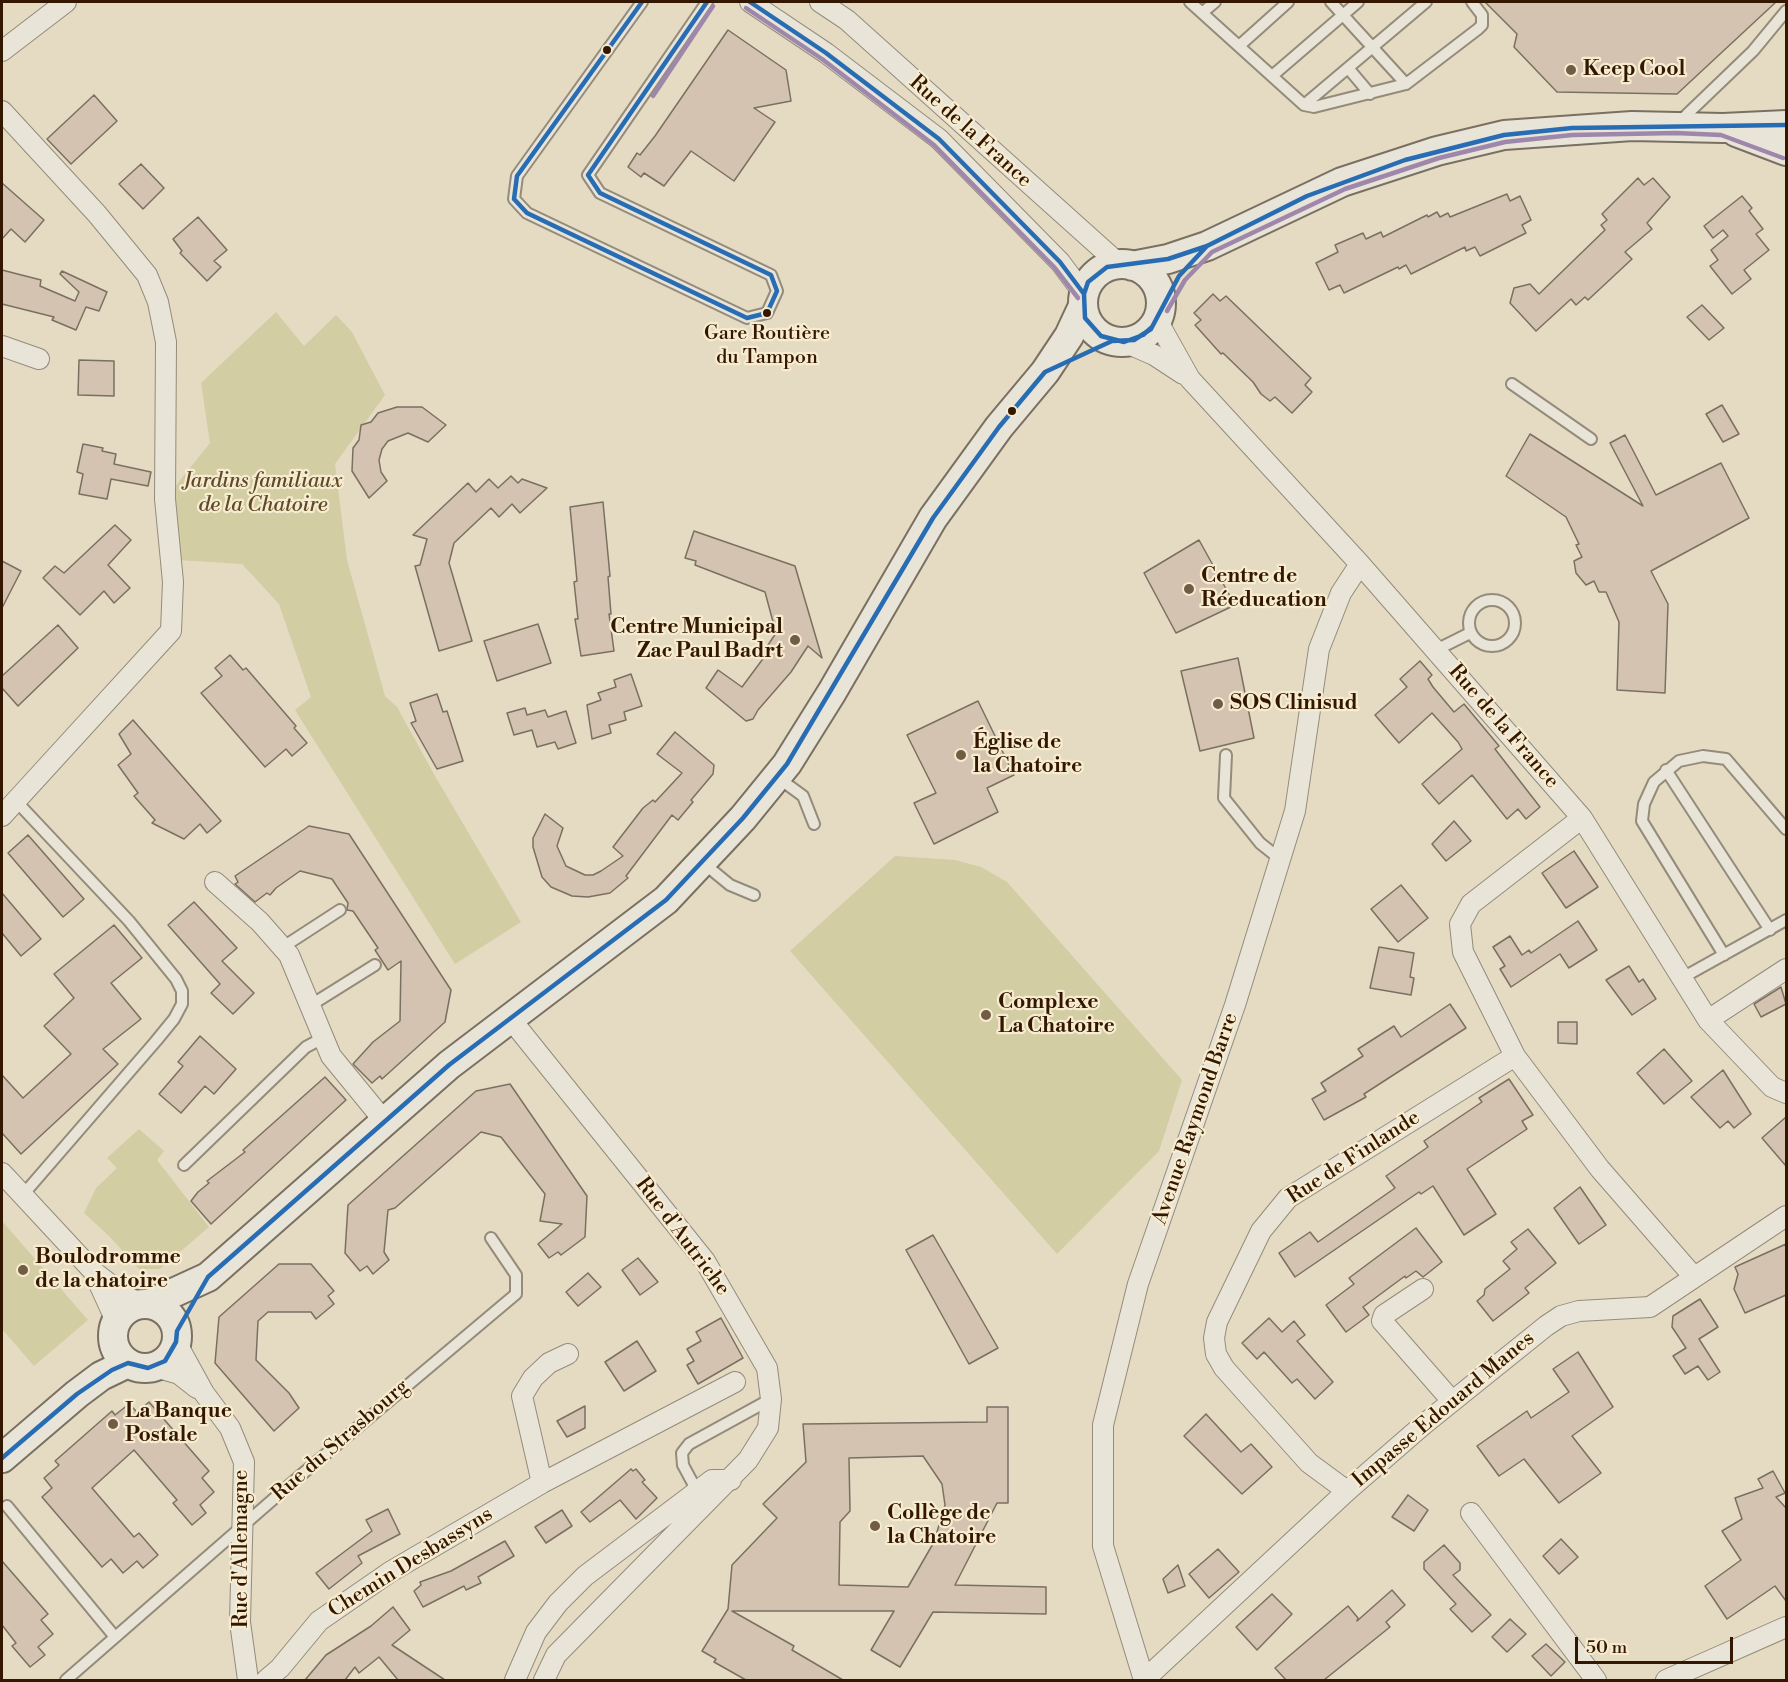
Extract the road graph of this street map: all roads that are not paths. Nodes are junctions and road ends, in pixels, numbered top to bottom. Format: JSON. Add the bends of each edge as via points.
{"nodes":[{"id":1,"x":66,"y":2,"type":"edge"},
{"id":2,"x":642,"y":2,"type":"edge"},
{"id":3,"x":707,"y":2,"type":"edge"},
{"id":4,"x":750,"y":2,"type":"edge"},
{"id":5,"x":820,"y":2,"type":"edge"},
{"id":6,"x":1190,"y":2,"type":"edge"},
{"id":7,"x":1215,"y":2,"type":"edge"},
{"id":8,"x":1288,"y":2,"type":"edge"},
{"id":9,"x":1331,"y":2,"type":"edge"},
{"id":10,"x":1358,"y":2,"type":"edge"},
{"id":11,"x":1426,"y":2,"type":"edge"},
{"id":12,"x":1472,"y":2,"type":"edge"},
{"id":13,"x":1786,"y":11,"type":"edge"},
{"id":14,"x":1202,"y":13,"type":"junction"},
{"id":15,"x":1343,"y":15,"type":"junction"},
{"id":16,"x":1239,"y":45,"type":"junction"},
{"id":17,"x":1373,"y":47,"type":"junction"},
{"id":18,"x":2,"y":51,"type":"edge"},
{"id":19,"x":1348,"y":68,"type":"junction"},
{"id":20,"x":1272,"y":76,"type":"junction"},
{"id":21,"x":1406,"y":84,"type":"junction"},
{"id":22,"x":1370,"y":94,"type":"junction"},
{"id":23,"x":1304,"y":105,"type":"junction"},
{"id":24,"x":2,"y":111,"type":"edge"},
{"id":25,"x":1676,"y":125,"type":"junction"},
{"id":26,"x":1786,"y":125,"type":"edge"},
{"id":27,"x":1723,"y":128,"type":"junction"},
{"id":28,"x":1786,"y":151,"type":"edge"},
{"id":29,"x":1207,"y":246,"type":"junction"},
{"id":30,"x":1126,"y":265,"type":"junction"},
{"id":31,"x":1083,"y":300,"type":"junction"},
{"id":32,"x":1159,"y":314,"type":"junction"},
{"id":33,"x":1118,"y":341,"type":"junction"},
{"id":34,"x":2,"y":346,"type":"edge"},
{"id":35,"x":39,"y":359,"type":"dead end"},
{"id":36,"x":1045,"y":372,"type":"junction"},
{"id":37,"x":1190,"y":379,"type":"junction"},
{"id":38,"x":1512,"y":384,"type":"dead end"},
{"id":39,"x":1591,"y":439,"type":"dead end"},
{"id":40,"x":1360,"y":564,"type":"junction"},
{"id":41,"x":1470,"y":633,"type":"junction"},
{"id":42,"x":1436,"y":650,"type":"junction"},
{"id":43,"x":1226,"y":755,"type":"dead end"},
{"id":44,"x":1666,"y":770,"type":"junction"},
{"id":45,"x":776,"y":777,"type":"junction"},
{"id":46,"x":15,"y":800,"type":"junction"},
{"id":47,"x":2,"y":816,"type":"edge"},
{"id":48,"x":1582,"y":818,"type":"junction"},
{"id":49,"x":814,"y":824,"type":"dead end"},
{"id":50,"x":1786,"y":828,"type":"edge"},
{"id":51,"x":1280,"y":859,"type":"junction"},
{"id":52,"x":702,"y":861,"type":"junction"},
{"id":53,"x":215,"y":882,"type":"dead end"},
{"id":54,"x":754,"y":895,"type":"dead end"},
{"id":55,"x":340,"y":910,"type":"dead end"},
{"id":56,"x":1786,"y":920,"type":"edge"},
{"id":57,"x":1770,"y":930,"type":"junction"},
{"id":58,"x":283,"y":947,"type":"junction"},
{"id":59,"x":1724,"y":955,"type":"junction"},
{"id":60,"x":375,"y":964,"type":"dead end"},
{"id":61,"x":1786,"y":969,"type":"edge"},
{"id":62,"x":1682,"y":978,"type":"junction"},
{"id":63,"x":311,"y":1005,"type":"junction"},
{"id":64,"x":509,"y":1017,"type":"junction"},
{"id":65,"x":1708,"y":1020,"type":"junction"},
{"id":66,"x":323,"y":1038,"type":"junction"},
{"id":67,"x":1515,"y":1056,"type":"junction"},
{"id":68,"x":1786,"y":1094,"type":"edge"},
{"id":69,"x":385,"y":1122,"type":"junction"},
{"id":70,"x":184,"y":1165,"type":"dead end"},
{"id":71,"x":2,"y":1173,"type":"edge"},
{"id":72,"x":22,"y":1196,"type":"junction"},
{"id":73,"x":1786,"y":1216,"type":"edge"},
{"id":74,"x":491,"y":1238,"type":"dead end"},
{"id":75,"x":94,"y":1272,"type":"junction"},
{"id":76,"x":208,"y":1277,"type":"junction"},
{"id":77,"x":1695,"y":1277,"type":"junction"},
{"id":78,"x":1423,"y":1289,"type":"dead end"},
{"id":79,"x":145,"y":1304,"type":"junction"},
{"id":80,"x":114,"y":1329,"type":"junction"},
{"id":81,"x":177,"y":1336,"type":"junction"},
{"id":82,"x":568,"y":1354,"type":"dead end"},
{"id":83,"x":141,"y":1365,"type":"junction"},
{"id":84,"x":735,"y":1382,"type":"dead end"},
{"id":85,"x":204,"y":1393,"type":"junction"},
{"id":86,"x":76,"y":1394,"type":"junction"},
{"id":87,"x":771,"y":1399,"type":"junction"},
{"id":88,"x":1452,"y":1401,"type":"junction"},
{"id":89,"x":2,"y":1458,"type":"edge"},
{"id":90,"x":731,"y":1480,"type":"junction"},
{"id":91,"x":542,"y":1483,"type":"junction"},
{"id":92,"x":697,"y":1491,"type":"junction"},
{"id":93,"x":1347,"y":1491,"type":"junction"},
{"id":94,"x":7,"y":1506,"type":"dead end"},
{"id":95,"x":1471,"y":1513,"type":"dead end"},
{"id":96,"x":244,"y":1526,"type":"junction"},
{"id":97,"x":1786,"y":1627,"type":"edge"},
{"id":98,"x":115,"y":1637,"type":"junction"},
{"id":99,"x":66,"y":1680,"type":"edge"},
{"id":100,"x":248,"y":1680,"type":"edge"},
{"id":101,"x":266,"y":1680,"type":"edge"},
{"id":102,"x":515,"y":1680,"type":"edge"},
{"id":103,"x":544,"y":1680,"type":"edge"},
{"id":104,"x":1144,"y":1680,"type":"edge"},
{"id":105,"x":1596,"y":1680,"type":"edge"},
{"id":106,"x":1666,"y":1680,"type":"edge"}],
"edges":[{"from":1,"to":18,"type":"street"},
{"from":2,"to":3,"type":"lane","via":[[517,176],[514,199],[527,213],[747,318],[767,314],[777,291],[771,275],[600,193],[588,175]]},
{"from":4,"to":31,"type":"street","name":"Rue de la France","via":[[826,53],[939,140],[1060,262]]},
{"from":5,"to":30,"type":"street","name":"Rue de la France","via":[[847,20]]},
{"from":6,"to":14,"type":"lane"},
{"from":7,"to":14,"type":"lane"},
{"from":8,"to":16,"type":"lane"},
{"from":9,"to":15,"type":"lane"},
{"from":10,"to":15,"type":"lane"},
{"from":11,"to":17,"type":"lane"},
{"from":12,"to":21,"type":"lane","via":[[1482,15],[1482,25]]},
{"from":13,"to":25,"type":"lane","via":[[1753,51]]},
{"from":14,"to":16,"type":"lane"},
{"from":15,"to":17,"type":"lane"},
{"from":15,"to":20,"type":"lane"},
{"from":16,"to":20,"type":"lane"},
{"from":17,"to":19,"type":"lane"},
{"from":17,"to":21,"type":"lane"},
{"from":19,"to":22,"type":"lane"},
{"from":19,"to":23,"type":"lane"},
{"from":20,"to":23,"type":"lane"},
{"from":21,"to":22,"type":"lane"},
{"from":22,"to":23,"type":"lane","via":[[1322,106]]},
{"from":24,"to":46,"type":"street","via":[[98,214],[147,275],[158,302],[166,342],[165,499],[173,582],[171,631]]},
{"from":25,"to":27,"type":"street"},
{"from":25,"to":29,"type":"street","via":[[1572,128],[1504,135],[1437,151],[1333,185]]},
{"from":26,"to":27,"type":"street"},
{"from":27,"to":28,"type":"street"},
{"from":29,"to":30,"type":"street","via":[[1168,259]]},
{"from":29,"to":32,"type":"street","via":[[1179,276]]},
{"from":30,"to":31,"type":"street","via":[[1097,273]]},
{"from":30,"to":32,"type":"street","via":[[1143,270],[1157,286]]},
{"from":31,"to":33,"type":"street","via":[[1091,328]]},
{"from":31,"to":36,"type":"street","via":[[1069,336]]},
{"from":32,"to":33,"type":"street","via":[[1143,335]]},
{"from":32,"to":37,"type":"street","name":"Rue de la France"},
{"from":33,"to":36,"type":"street"},
{"from":33,"to":37,"type":"street","name":"Rue de la France","via":[[1154,355]]},
{"from":34,"to":35,"type":"street"},
{"from":36,"to":45,"type":"street","via":[[999,427],[933,518],[832,692]]},
{"from":37,"to":40,"type":"street","name":"Rue de la France"},
{"from":38,"to":39,"type":"lane"},
{"from":40,"to":42,"type":"street","name":"Rue de la France"},
{"from":40,"to":51,"type":"street","name":"Avenue Raymond Barre","via":[[1341,593],[1319,650],[1295,811]]},
{"from":41,"to":41,"type":"lane","via":[[1468,616],[1478,603],[1494,599],[1509,606],[1516,621],[1511,637],[1497,646],[1481,644]]},
{"from":41,"to":42,"type":"lane"},
{"from":42,"to":48,"type":"street","name":"Rue de la France"},
{"from":43,"to":51,"type":"lane","via":[[1224,798],[1260,843]]},
{"from":44,"to":50,"type":"lane","via":[[1679,761],[1703,756],[1726,759]]},
{"from":44,"to":57,"type":"lane"},
{"from":44,"to":59,"type":"lane","via":[[1654,782],[1644,804],[1642,821]]},
{"from":45,"to":49,"type":"lane","via":[[803,796]]},
{"from":45,"to":52,"type":"street"},
{"from":46,"to":47,"type":"street"},
{"from":46,"to":72,"type":"lane","via":[[129,921],[182,991],[182,1004],[174,1019]]},
{"from":48,"to":62,"type":"street","name":"Rue de la France"},
{"from":48,"to":67,"type":"street","via":[[1471,904],[1460,924],[1463,952]]},
{"from":51,"to":104,"type":"street","name":"Avenue Raymond Barre","via":[[1236,1005],[1138,1284],[1103,1425],[1103,1546]]},
{"from":52,"to":54,"type":"lane","via":[[730,885]]},
{"from":52,"to":64,"type":"street","via":[[666,900]]},
{"from":53,"to":58,"type":"street"},
{"from":55,"to":58,"type":"lane"},
{"from":56,"to":57,"type":"lane"},
{"from":57,"to":59,"type":"lane"},
{"from":58,"to":63,"type":"street"},
{"from":59,"to":62,"type":"lane"},
{"from":60,"to":63,"type":"lane"},
{"from":61,"to":65,"type":"street"},
{"from":62,"to":65,"type":"street","name":"Rue de la France"},
{"from":63,"to":66,"type":"street"},
{"from":64,"to":69,"type":"street"},
{"from":64,"to":87,"type":"street","name":"Rue d'Autriche","via":[[705,1261],[767,1368]]},
{"from":65,"to":68,"type":"street","name":"Rue de la France","via":[[1772,1087]]},
{"from":66,"to":69,"type":"street","via":[[331,1056]]},
{"from":66,"to":70,"type":"lane","via":[[306,1047]]},
{"from":67,"to":77,"type":"street","via":[[1600,1169]]},
{"from":67,"to":93,"type":"street","name":"Rue de Finlande","via":[[1288,1198],[1261,1231],[1217,1322],[1216,1354],[1224,1368],[1309,1463]]},
{"from":69,"to":76,"type":"street"},
{"from":71,"to":72,"type":"street"},
{"from":72,"to":75,"type":"street"},
{"from":73,"to":77,"type":"street","name":"Impasse Edouard Manes"},
{"from":74,"to":96,"type":"lane","name":"Rue du Strasbourg","via":[[516,1275],[516,1294]]},
{"from":75,"to":79,"type":"street","via":[[125,1296]]},
{"from":75,"to":80,"type":"street"},
{"from":76,"to":79,"type":"street"},
{"from":76,"to":81,"type":"street"},
{"from":77,"to":88,"type":"street","name":"Impasse Edouard Manes","via":[[1650,1307],[1579,1311],[1561,1316]]},
{"from":78,"to":88,"type":"street","via":[[1384,1314],[1382,1322]]},
{"from":79,"to":80,"type":"street","via":[[127,1310]]},
{"from":79,"to":81,"type":"street","via":[[164,1310]]},
{"from":80,"to":83,"type":"street","via":[[117,1352]]},
{"from":80,"to":86,"type":"street","via":[[108,1353]]},
{"from":81,"to":83,"type":"street","via":[[165,1361]]},
{"from":81,"to":85,"type":"street","name":"Rue d'Allemagne"},
{"from":82,"to":91,"type":"street","via":[[549,1363],[522,1396]]},
{"from":83,"to":85,"type":"street","name":"Rue d'Allemagne","via":[[179,1374]]},
{"from":83,"to":86,"type":"street","via":[[101,1376]]},
{"from":84,"to":91,"type":"street","name":"Chemin Desbassyns"},
{"from":85,"to":96,"type":"street","name":"Rue d'Allemagne","via":[[230,1428],[244,1462]]},
{"from":86,"to":89,"type":"street"},
{"from":87,"to":90,"type":"street","name":"Rue d'Autriche","via":[[768,1428]]},
{"from":87,"to":92,"type":"lane","via":[[689,1444],[682,1453],[683,1465]]},
{"from":88,"to":93,"type":"street","name":"Impasse Edouard Manes"},
{"from":90,"to":92,"type":"street","via":[[712,1480]]},
{"from":90,"to":103,"type":"street","name":"Rue d'Autriche","via":[[556,1655]]},
{"from":91,"to":101,"type":"street","name":"Chemin Desbassyns","via":[[345,1601],[319,1621]]},
{"from":92,"to":102,"type":"street","via":[[585,1576],[558,1603],[537,1632]]},
{"from":93,"to":104,"type":"street","name":"Impasse Edouard Manes"},
{"from":94,"to":98,"type":"lane"},
{"from":95,"to":105,"type":"street"},
{"from":96,"to":98,"type":"lane","name":"Rue du Strasbourg"},
{"from":96,"to":100,"type":"street","name":"Rue d'Allemagne","via":[[240,1622]]},
{"from":97,"to":106,"type":"street"},
{"from":98,"to":99,"type":"lane","name":"Rue du Strasbourg"}]}
